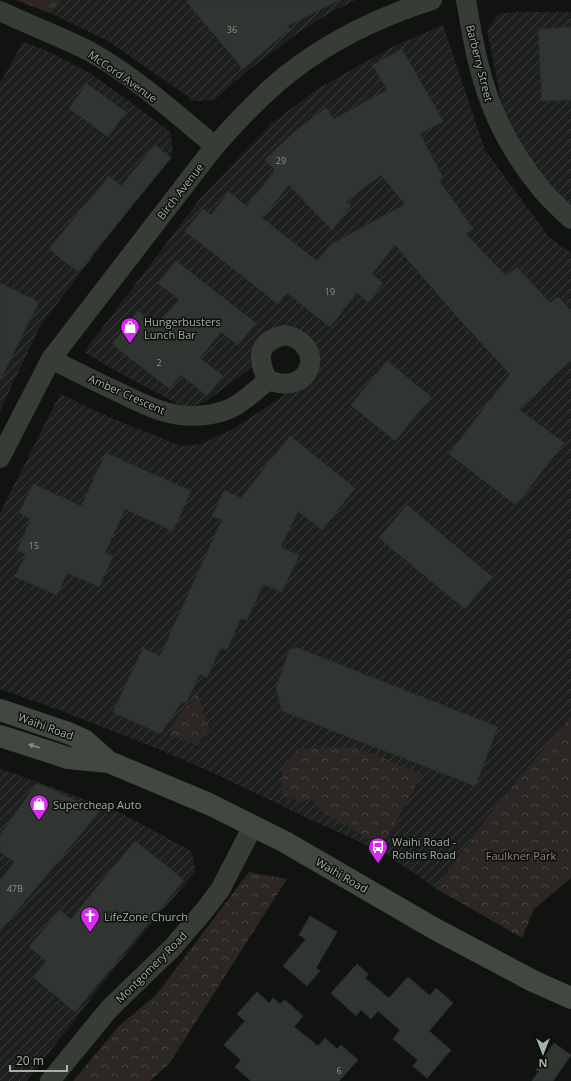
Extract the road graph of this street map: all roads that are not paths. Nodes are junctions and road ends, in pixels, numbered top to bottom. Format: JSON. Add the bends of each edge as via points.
{"nodes":[{"id":1,"x":432,"y":0,"type":"edge"},
{"id":2,"x":466,"y":0,"type":"edge"},
{"id":3,"x":0,"y":11,"type":"edge"},
{"id":4,"x":216,"y":146,"type":"junction"},
{"id":5,"x":571,"y":219,"type":"edge"},
{"id":6,"x":51,"y":359,"type":"junction"},
{"id":7,"x":268,"y":380,"type":"dead end"},
{"id":8,"x":0,"y":458,"type":"edge"},
{"id":9,"x":0,"y":710,"type":"edge"},
{"id":10,"x":0,"y":736,"type":"edge"},
{"id":11,"x":109,"y":762,"type":"junction"},
{"id":12,"x":253,"y":826,"type":"junction"},
{"id":13,"x":571,"y":998,"type":"edge"},
{"id":14,"x":50,"y":1081,"type":"edge"}],
"edges":[{"from":1,"to":4,"type":"street","name":"Birch Avenue","via":[[366,26],[312,56],[288,73],[243,114]]},
{"from":2,"to":5,"type":"street","name":"Barberry Street","via":[[486,90],[510,146],[543,191]]},
{"from":3,"to":4,"type":"street","name":"McCord Avenue","via":[[64,39],[107,62]]},
{"from":4,"to":6,"type":"street","name":"Birch Avenue"},
{"from":6,"to":7,"type":"street","name":"Amber Crescent","via":[[148,406],[166,413],[186,415],[222,412],[239,403]]},
{"from":6,"to":8,"type":"street","name":"Birch Avenue"},
{"from":9,"to":11,"type":"main road","name":"Waihi Road","via":[[84,740]]},
{"from":11,"to":10,"type":"main road","name":"Waihi Road","one_way":true,"via":[[68,758]]},
{"from":11,"to":12,"type":"main road","name":"Waihi Road","via":[[168,785]]},
{"from":12,"to":13,"type":"main road","name":"Waihi Road","via":[[532,981]]},
{"from":12,"to":14,"type":"street","name":"Montgomery Road","via":[[220,890],[203,912],[172,948],[109,1009]]}]}
